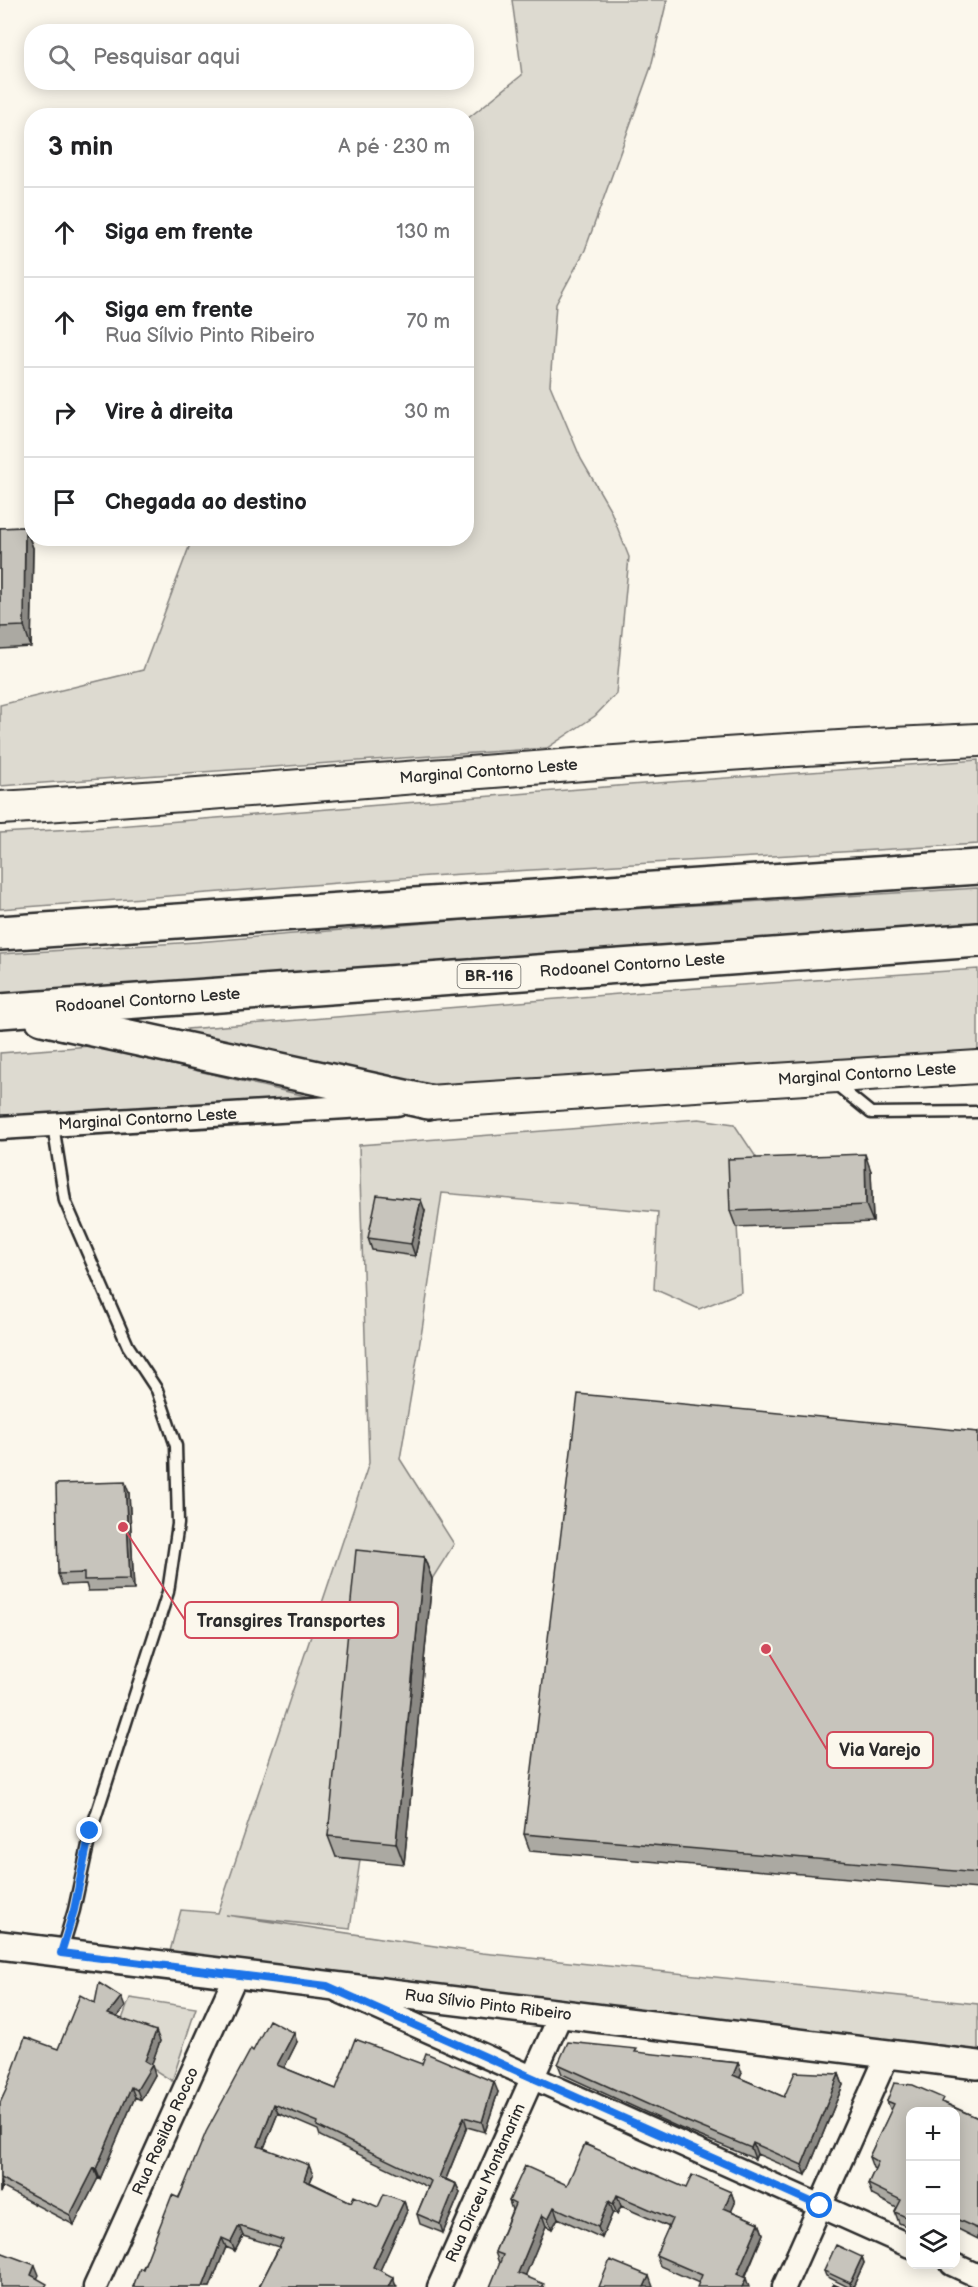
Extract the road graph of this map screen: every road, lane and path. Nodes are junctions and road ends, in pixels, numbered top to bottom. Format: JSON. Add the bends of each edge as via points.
{"nodes":[{"id":1,"x":978,"y":740,"type":"edge"},
{"id":2,"x":0,"y":808,"type":"edge"},
{"id":3,"x":978,"y":867,"type":"edge"},
{"id":4,"x":0,"y":933,"type":"edge"},
{"id":5,"x":978,"y":940,"type":"edge"},
{"id":6,"x":3,"y":1011,"type":"edge"},
{"id":7,"x":978,"y":1067,"type":"edge"},
{"id":8,"x":826,"y":1077,"type":"junction"},
{"id":9,"x":428,"y":1102,"type":"junction"},
{"id":10,"x":978,"y":1112,"type":"edge"},
{"id":11,"x":53,"y":1125,"type":"junction"},
{"id":12,"x":0,"y":1128,"type":"edge"},
{"id":13,"x":0,"y":1945,"type":"edge"},
{"id":14,"x":61,"y":1953,"type":"junction"},
{"id":15,"x":236,"y":1974,"type":"junction"},
{"id":16,"x":327,"y":1986,"type":"junction"},
{"id":17,"x":561,"y":2014,"type":"junction"},
{"id":18,"x":888,"y":2054,"type":"junction"},
{"id":19,"x":978,"y":2065,"type":"edge"},
{"id":20,"x":532,"y":2078,"type":"junction"},
{"id":21,"x":820,"y":2206,"type":"junction"},
{"id":22,"x":906,"y":2244,"type":"edge"},
{"id":23,"x":960,"y":2268,"type":"edge"},
{"id":24,"x":978,"y":2276,"type":"edge"},
{"id":25,"x":95,"y":2287,"type":"edge"},
{"id":26,"x":439,"y":2287,"type":"edge"},
{"id":27,"x":784,"y":2287,"type":"edge"}],
"edges":[{"from":1,"to":2,"type":"main road","name":"Marginal Contorno Leste","via":[[463,772]]},
{"from":3,"to":4,"type":"highway"},
{"from":5,"to":6,"type":"highway","name":"Rodoanel Contorno Leste","number":"BR-116"},
{"from":6,"to":9,"type":"highway"},
{"from":7,"to":8,"type":"main road","name":"Marginal Contorno Leste"},
{"from":8,"to":9,"type":"main road","name":"Marginal Contorno Leste"},
{"from":8,"to":10,"type":"lane","via":[[871,1113]]},
{"from":9,"to":11,"type":"street","name":"Marginal Contorno Leste"},
{"from":11,"to":12,"type":"street","name":"Marginal Contorno Leste"},
{"from":11,"to":14,"type":"lane","via":[[65,1202],[128,1346],[157,1390],[176,1446],[178,1524],[168,1592],[90,1831]]},
{"from":13,"to":14,"type":"street","name":"Rua Sílvio Pinto Ribeiro"},
{"from":14,"to":15,"type":"street","name":"Rua Sílvio Pinto Ribeiro"},
{"from":15,"to":16,"type":"street","name":"Rua Sílvio Pinto Ribeiro"},
{"from":15,"to":25,"type":"street","name":"Rua Rosildo Rocco"},
{"from":16,"to":17,"type":"street","name":"Rua Sílvio Pinto Ribeiro"},
{"from":16,"to":20,"type":"street"},
{"from":17,"to":18,"type":"street","name":"Rua Sílvio Pinto Ribeiro"},
{"from":17,"to":20,"type":"street","name":"Rua Dirceu Montanarim"},
{"from":18,"to":19,"type":"street","name":"Rua Sílvio Pinto Ribeiro"},
{"from":18,"to":21,"type":"street"},
{"from":20,"to":21,"type":"street"},
{"from":20,"to":26,"type":"street","name":"Rua Dirceu Montanarim"},
{"from":21,"to":22,"type":"street"},
{"from":21,"to":27,"type":"street"},
{"from":23,"to":24,"type":"street"}]}
